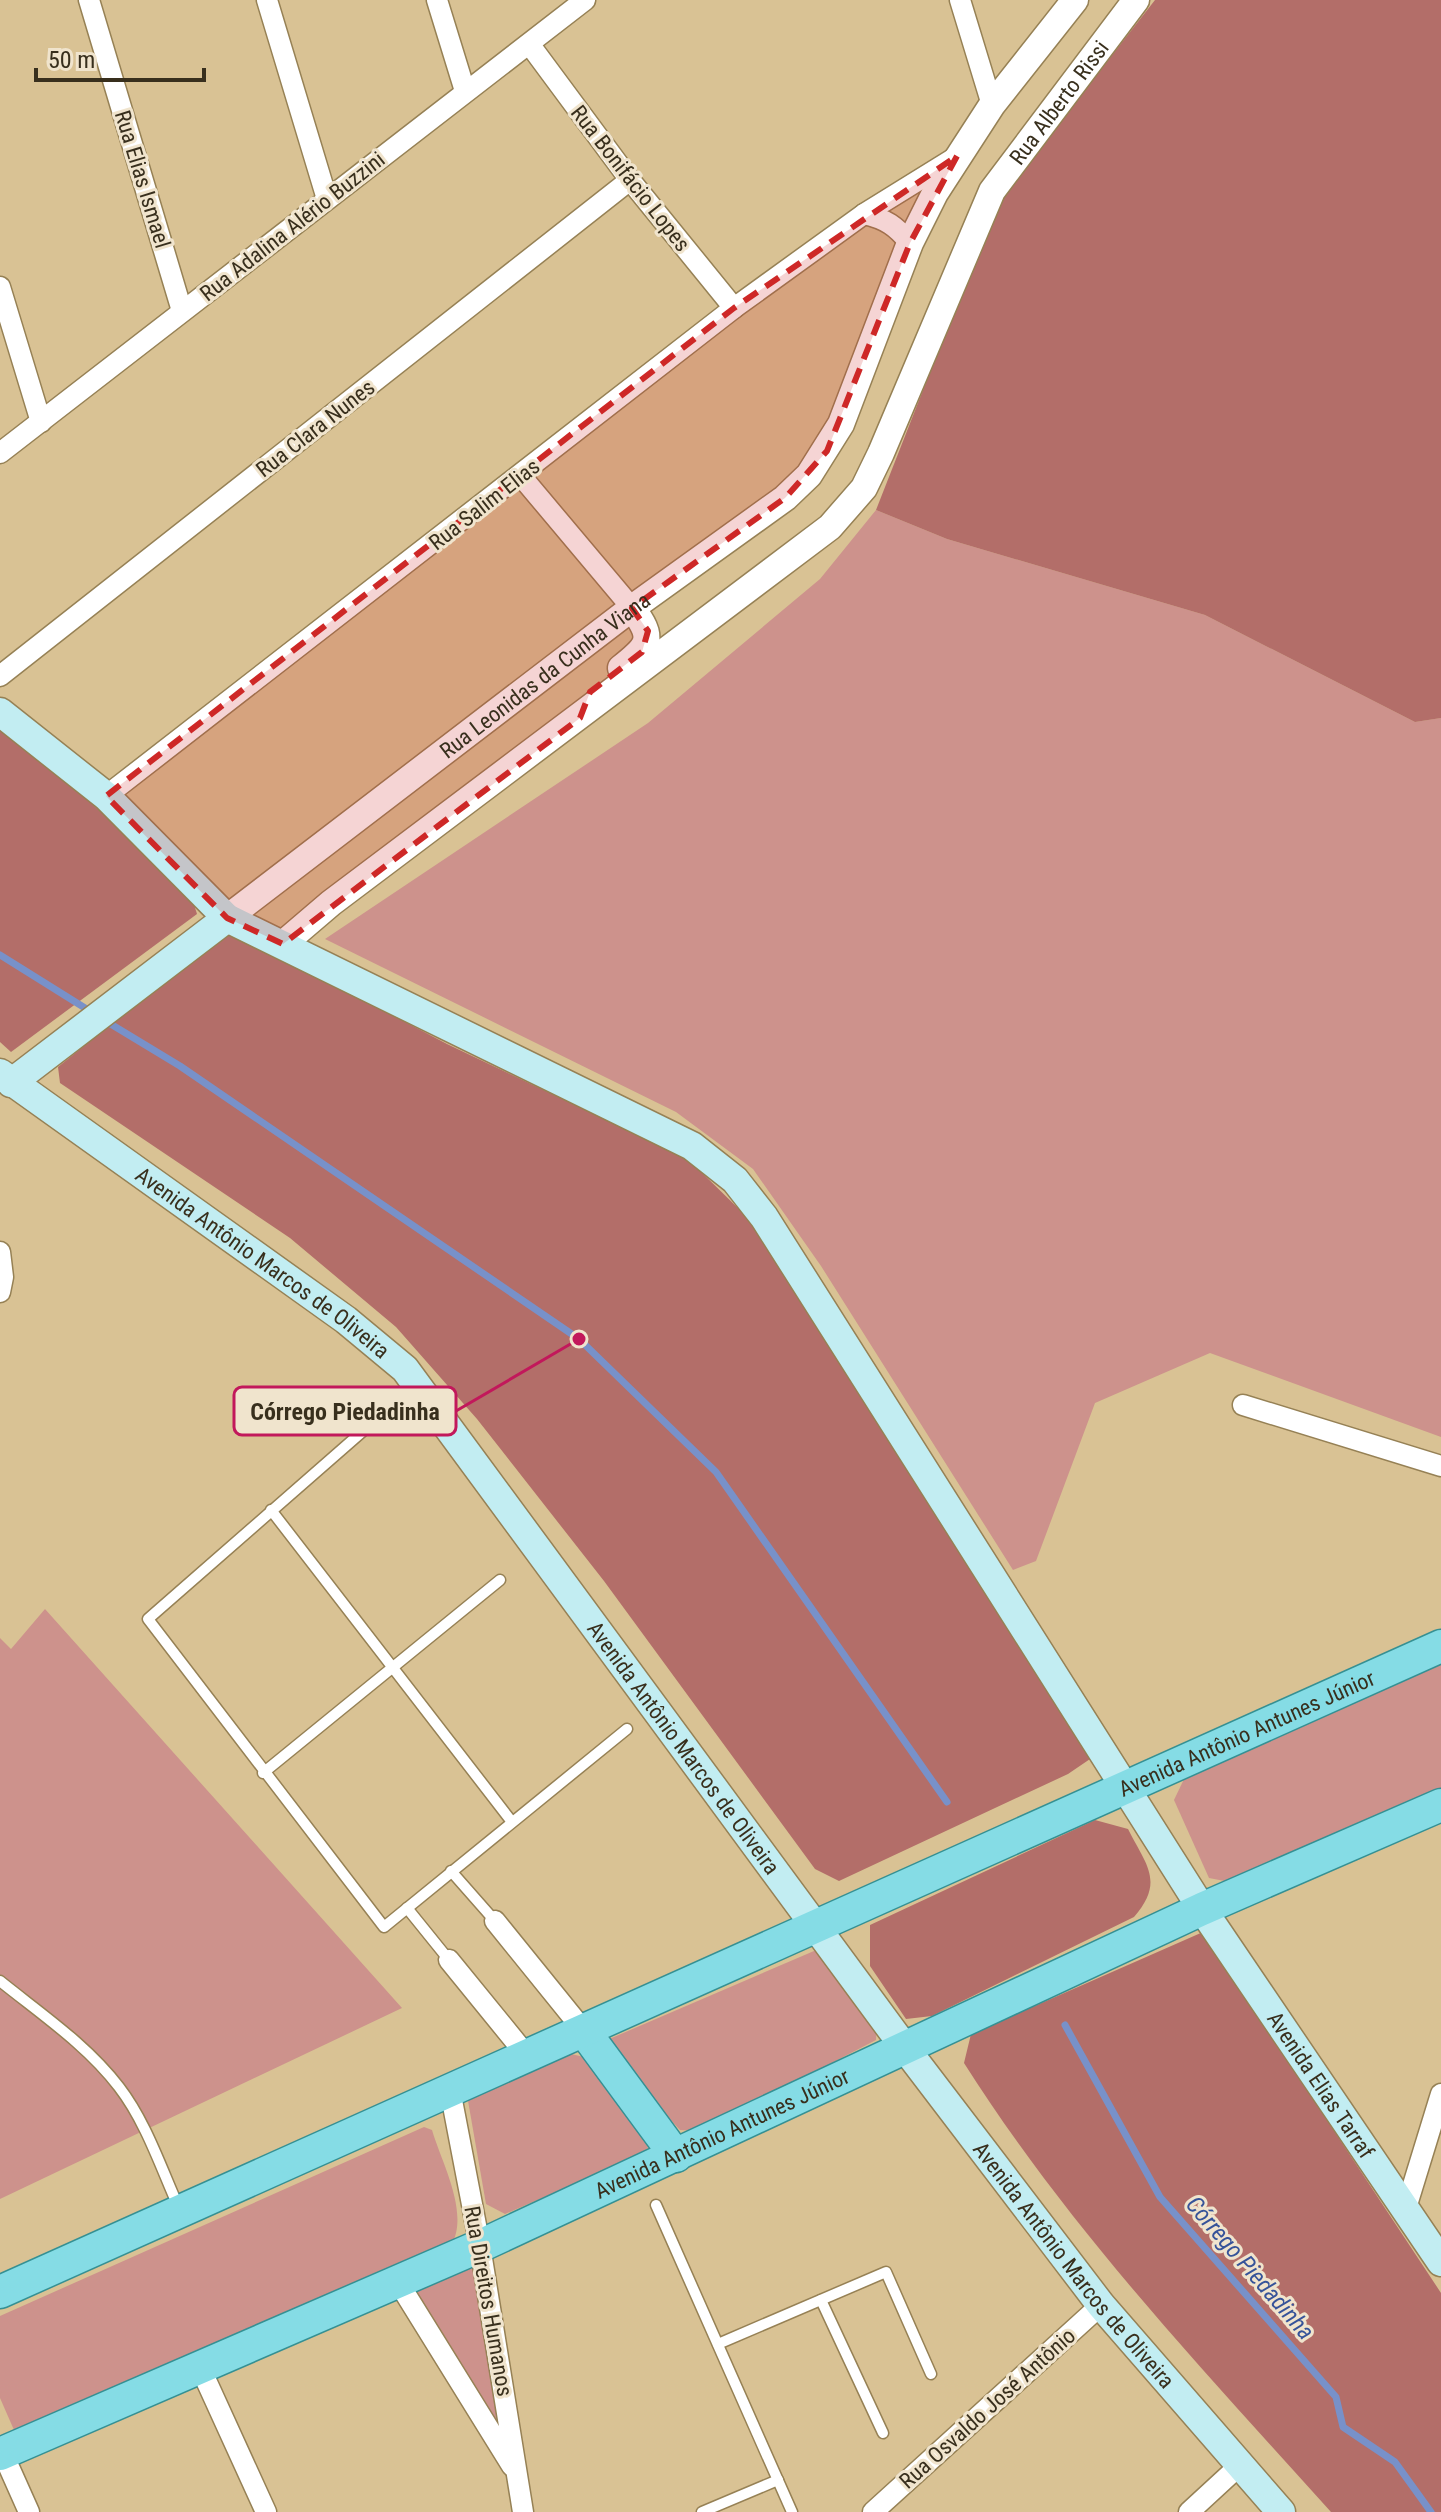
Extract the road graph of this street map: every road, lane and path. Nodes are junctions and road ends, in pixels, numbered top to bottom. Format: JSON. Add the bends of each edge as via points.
{"nodes":[{"id":1,"x":89,"y":0,"type":"edge"},
{"id":2,"x":267,"y":0,"type":"edge"},
{"id":3,"x":437,"y":0,"type":"edge"},
{"id":4,"x":585,"y":0,"type":"edge"},
{"id":5,"x":960,"y":0,"type":"edge"},
{"id":6,"x":1075,"y":0,"type":"edge"},
{"id":7,"x":1136,"y":0,"type":"edge"},
{"id":8,"x":530,"y":45,"type":"junction"},
{"id":9,"x":465,"y":91,"type":"junction"},
{"id":10,"x":992,"y":105,"type":"junction"},
{"id":11,"x":957,"y":156,"type":"junction"},
{"id":12,"x":630,"y":180,"type":"junction"},
{"id":13,"x":327,"y":199,"type":"junction"},
{"id":14,"x":864,"y":214,"type":"junction"},
{"id":15,"x":910,"y":243,"type":"junction"},
{"id":16,"x":0,"y":287,"type":"edge"},
{"id":17,"x":734,"y":308,"type":"junction"},
{"id":18,"x":182,"y":311,"type":"junction"},
{"id":19,"x":41,"y":422,"type":"junction"},
{"id":20,"x":0,"y":453,"type":"edge"},
{"id":21,"x":521,"y":476,"type":"junction"},
{"id":22,"x":632,"y":608,"type":"junction"},
{"id":23,"x":0,"y":676,"type":"edge"},
{"id":24,"x":0,"y":712,"type":"edge"},
{"id":25,"x":580,"y":718,"type":"junction"},
{"id":26,"x":106,"y":796,"type":"junction"},
{"id":27,"x":217,"y":926,"type":"junction"},
{"id":28,"x":283,"y":944,"type":"junction"},
{"id":29,"x":4,"y":1083,"type":"edge"},
{"id":30,"x":0,"y":1252,"type":"edge"},
{"id":31,"x":0,"y":1292,"type":"edge"},
{"id":32,"x":1243,"y":1405,"type":"dead end"},
{"id":33,"x":379,"y":1417,"type":"dead end"},
{"id":34,"x":1441,"y":1466,"type":"edge"},
{"id":35,"x":271,"y":1510,"type":"junction"},
{"id":36,"x":500,"y":1580,"type":"dead end"},
{"id":37,"x":1441,"y":1646,"type":"edge"},
{"id":38,"x":393,"y":1669,"type":"junction"},
{"id":39,"x":627,"y":1729,"type":"dead end"},
{"id":40,"x":263,"y":1773,"type":"junction"},
{"id":41,"x":1126,"y":1789,"type":"junction"},
{"id":42,"x":1441,"y":1805,"type":"edge"},
{"id":43,"x":512,"y":1822,"type":"junction"},
{"id":44,"x":451,"y":1871,"type":"junction"},
{"id":45,"x":407,"y":1908,"type":"junction"},
{"id":46,"x":1202,"y":1909,"type":"junction"},
{"id":47,"x":495,"y":1921,"type":"joint"},
{"id":48,"x":817,"y":1927,"type":"junction"},
{"id":49,"x":449,"y":1960,"type":"joint"},
{"id":50,"x":0,"y":1981,"type":"edge"},
{"id":51,"x":584,"y":2031,"type":"junction"},
{"id":52,"x":905,"y":2048,"type":"junction"},
{"id":53,"x":528,"y":2057,"type":"junction"},
{"id":54,"x":450,"y":2090,"type":"junction"},
{"id":55,"x":1441,"y":2094,"type":"edge"},
{"id":56,"x":676,"y":2156,"type":"junction"},
{"id":57,"x":656,"y":2205,"type":"dead end"},
{"id":58,"x":1406,"y":2208,"type":"junction"},
{"id":59,"x":181,"y":2213,"type":"junction"},
{"id":60,"x":480,"y":2246,"type":"junction"},
{"id":61,"x":1441,"y":2262,"type":"edge"},
{"id":62,"x":398,"y":2282,"type":"junction"},
{"id":63,"x":0,"y":2292,"type":"edge"},
{"id":64,"x":821,"y":2300,"type":"junction"},
{"id":65,"x":1101,"y":2305,"type":"junction"},
{"id":66,"x":718,"y":2344,"type":"junction"},
{"id":67,"x":199,"y":2365,"type":"junction"},
{"id":68,"x":931,"y":2374,"type":"dead end"},
{"id":69,"x":883,"y":2433,"type":"dead end"},
{"id":70,"x":1,"y":2452,"type":"edge"},
{"id":71,"x":1239,"y":2466,"type":"junction"},
{"id":72,"x":517,"y":2474,"type":"junction"},
{"id":73,"x":778,"y":2480,"type":"junction"},
{"id":74,"x":29,"y":2512,"type":"edge"},
{"id":75,"x":266,"y":2512,"type":"edge"},
{"id":76,"x":523,"y":2512,"type":"edge"},
{"id":77,"x":702,"y":2512,"type":"edge"},
{"id":78,"x":792,"y":2512,"type":"edge"},
{"id":79,"x":873,"y":2512,"type":"edge"},
{"id":80,"x":1189,"y":2512,"type":"edge"},
{"id":81,"x":1281,"y":2512,"type":"edge"}],
"edges":[{"from":1,"to":18,"type":"street","name":"Rua Elias Ismael"},
{"from":2,"to":13,"type":"street"},
{"from":3,"to":9,"type":"street"},
{"from":4,"to":8,"type":"street","name":"Rua Adalina Alério Buzzini"},
{"from":5,"to":10,"type":"street"},
{"from":6,"to":10,"type":"street"},
{"from":7,"to":25,"type":"street","name":"Rua Alberto Rissi","via":[[983,207],[864,488],[796,555]]},
{"from":8,"to":9,"type":"street","name":"Rua Adalina Alério Buzzini"},
{"from":8,"to":12,"type":"street","name":"Rua Bonifácio Lopes"},
{"from":9,"to":13,"type":"street","name":"Rua Adalina Alério Buzzini"},
{"from":10,"to":11,"type":"street"},
{"from":11,"to":14,"type":"street","name":"Rua Salim Elias"},
{"from":11,"to":15,"type":"street","name":"Rua Leonidas da Cunha Viana"},
{"from":12,"to":17,"type":"street","name":"Rua Bonifácio Lopes"},
{"from":12,"to":23,"type":"street","name":"Rua Clara Nunes"},
{"from":13,"to":18,"type":"street","name":"Rua Adalina Alério Buzzini"},
{"from":14,"to":15,"type":"street","via":[[883,218]]},
{"from":14,"to":17,"type":"street","name":"Rua Salim Elias"},
{"from":15,"to":22,"type":"street","name":"Rua Leonidas da Cunha Viana","via":[[841,424],[809,475]]},
{"from":16,"to":19,"type":"street"},
{"from":17,"to":21,"type":"street","name":"Rua Salim Elias"},
{"from":18,"to":19,"type":"street","name":"Rua Adalina Alério Buzzini"},
{"from":19,"to":20,"type":"street","name":"Rua Adalina Alério Buzzini"},
{"from":21,"to":22,"type":"street"},
{"from":21,"to":26,"type":"street","name":"Rua Salim Elias"},
{"from":22,"to":25,"type":"street","via":[[648,631],[642,652],[590,692]]},
{"from":22,"to":27,"type":"street","name":"Rua Leonidas da Cunha Viana"},
{"from":24,"to":26,"type":"main road"},
{"from":25,"to":28,"type":"street"},
{"from":26,"to":27,"type":"main road"},
{"from":27,"to":28,"type":"main road"},
{"from":27,"to":29,"type":"main road","name":"Rua Leonidas da Cunha Viana"},
{"from":28,"to":41,"type":"main road","via":[[692,1146],[735,1180],[764,1217]]},
{"from":29,"to":48,"type":"main road","name":"Avenida Antônio Marcos de Oliveira","via":[[346,1320],[405,1369]]},
{"from":30,"to":31,"type":"street"},
{"from":32,"to":34,"type":"street"},
{"from":33,"to":35,"type":"lane"},
{"from":35,"to":38,"type":"lane"},
{"from":35,"to":40,"type":"lane","via":[[148,1619]]},
{"from":36,"to":38,"type":"lane"},
{"from":37,"to":41,"type":"main road","name":"Avenida Antônio Antunes Júnior"},
{"from":38,"to":40,"type":"lane"},
{"from":38,"to":43,"type":"lane"},
{"from":39,"to":43,"type":"lane"},
{"from":40,"to":45,"type":"lane","via":[[384,1927]]},
{"from":41,"to":46,"type":"main road"},
{"from":41,"to":48,"type":"main road","name":"Avenida Antônio Antunes Júnior"},
{"from":42,"to":46,"type":"main road","name":"Avenida Antônio Antunes Júnior"},
{"from":43,"to":44,"type":"lane"},
{"from":44,"to":45,"type":"lane"},
{"from":44,"to":47,"type":"lane"},
{"from":45,"to":49,"type":"lane"},
{"from":46,"to":52,"type":"main road","name":"Avenida Antônio Antunes Júnior"},
{"from":46,"to":58,"type":"main road","name":"Avenida Elias Tarraf"},
{"from":47,"to":51,"type":"street"},
{"from":48,"to":51,"type":"main road","name":"Avenida Antônio Antunes Júnior"},
{"from":48,"to":52,"type":"main road","name":"Avenida Antônio Marcos de Oliveira"},
{"from":49,"to":53,"type":"street"},
{"from":50,"to":59,"type":"lane","via":[[92,2056],[121,2089]]},
{"from":51,"to":53,"type":"main road","name":"Avenida Antônio Antunes Júnior"},
{"from":51,"to":56,"type":"main road"},
{"from":52,"to":56,"type":"main road","name":"Avenida Antônio Antunes Júnior"},
{"from":52,"to":65,"type":"main road","name":"Avenida Antônio Marcos de Oliveira"},
{"from":53,"to":54,"type":"main road","name":"Avenida Antônio Antunes Júnior"},
{"from":54,"to":59,"type":"main road","name":"Avenida Antônio Antunes Júnior"},
{"from":54,"to":60,"type":"street","name":"Rua Direitos Humanos"},
{"from":55,"to":58,"type":"street"},
{"from":56,"to":60,"type":"main road","name":"Avenida Antônio Antunes Júnior"},
{"from":57,"to":66,"type":"lane"},
{"from":58,"to":61,"type":"main road","name":"Avenida Elias Tarraf"},
{"from":59,"to":63,"type":"main road","name":"Avenida Antônio Antunes Júnior"},
{"from":60,"to":62,"type":"main road","name":"Avenida Antônio Antunes Júnior"},
{"from":60,"to":72,"type":"street","name":"Rua Direitos Humanos"},
{"from":62,"to":67,"type":"main road","name":"Avenida Antônio Antunes Júnior"},
{"from":62,"to":72,"type":"street"},
{"from":64,"to":66,"type":"lane"},
{"from":64,"to":68,"type":"lane","via":[[886,2272]]},
{"from":64,"to":69,"type":"lane"},
{"from":65,"to":71,"type":"main road","name":"Avenida Antônio Marcos de Oliveira"},
{"from":65,"to":79,"type":"street","name":"Rua Osvaldo José Antônio"},
{"from":66,"to":73,"type":"lane"},
{"from":67,"to":70,"type":"main road","name":"Avenida Antônio Antunes Júnior"},
{"from":67,"to":75,"type":"street"},
{"from":70,"to":74,"type":"street"},
{"from":71,"to":80,"type":"street"},
{"from":71,"to":81,"type":"main road","name":"Avenida Antônio Marcos de Oliveira"},
{"from":72,"to":76,"type":"street","name":"Rua Direitos Humanos"},
{"from":73,"to":77,"type":"lane"},
{"from":73,"to":78,"type":"lane"}]}
